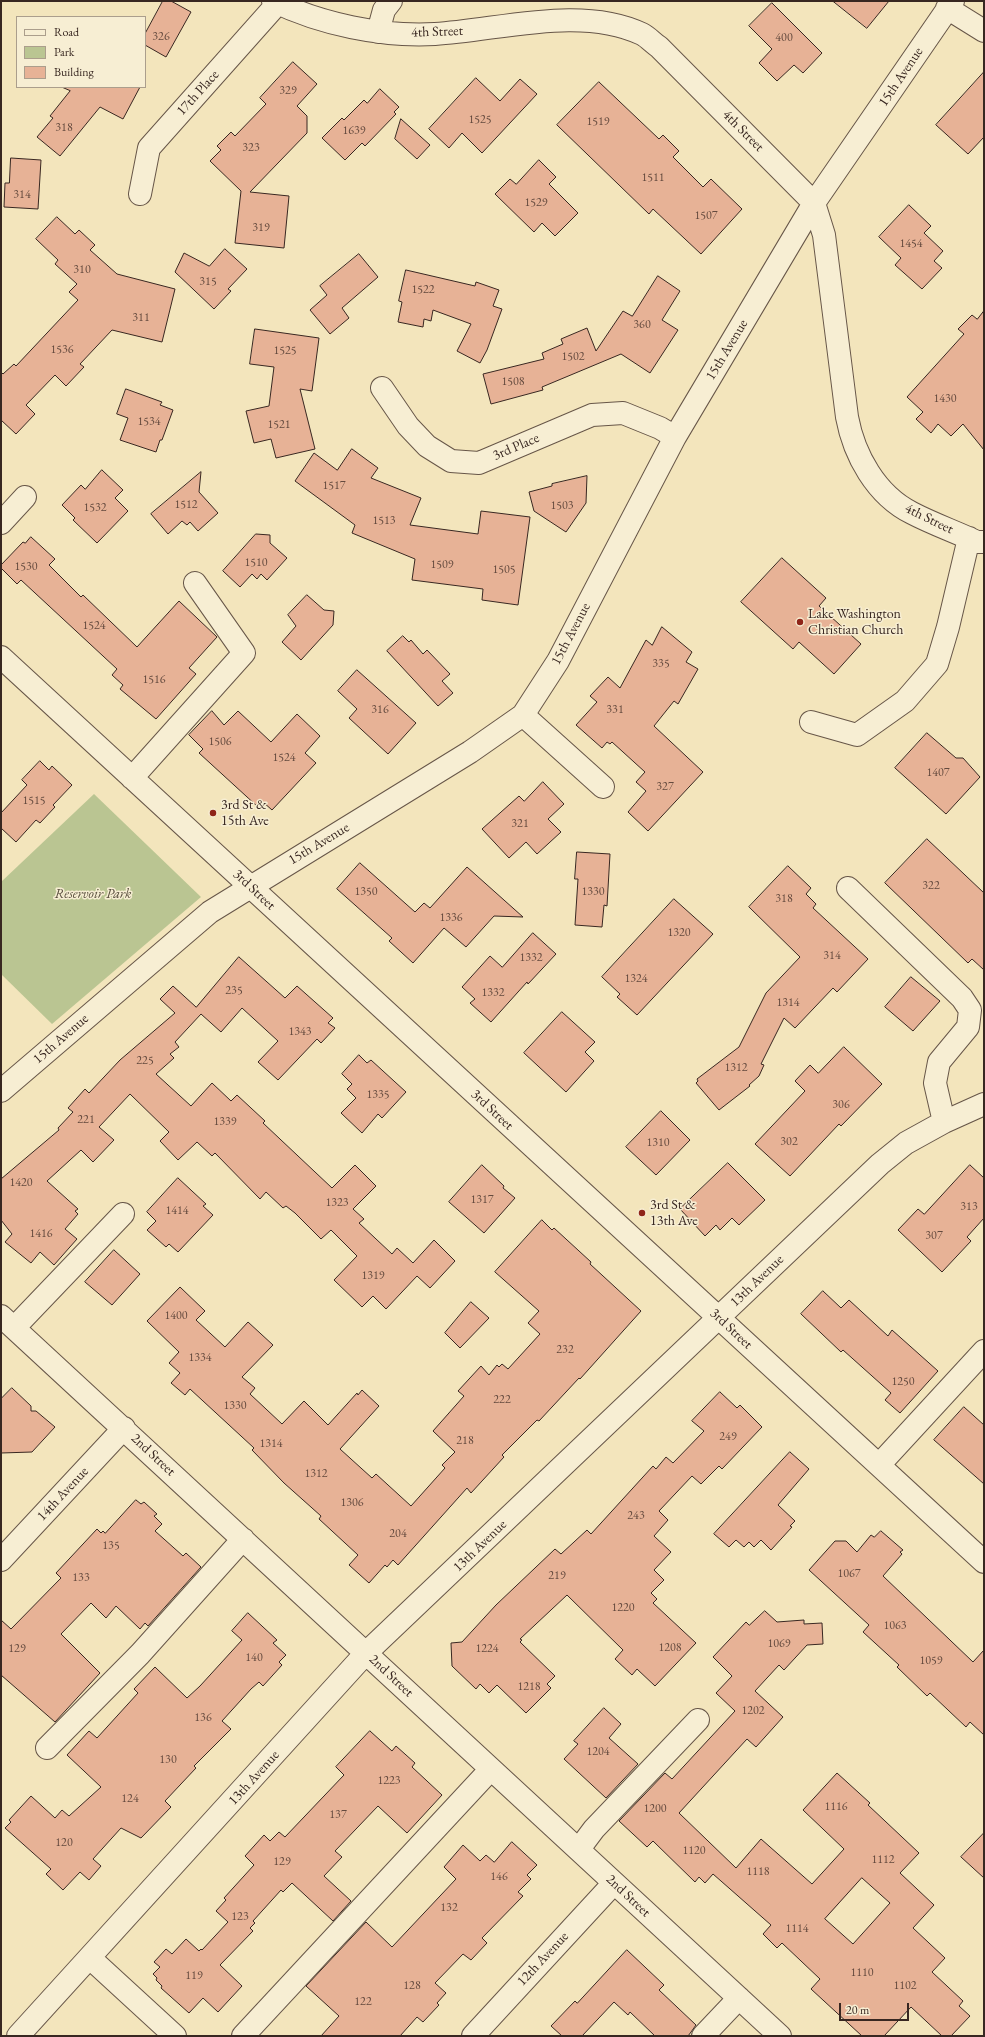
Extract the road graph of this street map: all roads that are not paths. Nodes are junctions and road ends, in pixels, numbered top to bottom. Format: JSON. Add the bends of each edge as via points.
{"nodes":[{"id":1,"x":391,"y":1,"type":"edge"},
{"id":2,"x":275,"y":2,"type":"edge"},
{"id":3,"x":950,"y":5,"type":"edge"},
{"id":4,"x":984,"y":31,"type":"edge"},
{"id":5,"x":378,"y":32,"type":"junction"},
{"id":6,"x":140,"y":194,"type":"dead end"},
{"id":7,"x":814,"y":203,"type":"junction"},
{"id":8,"x":382,"y":388,"type":"dead end"},
{"id":9,"x":675,"y":437,"type":"junction"},
{"id":10,"x":25,"y":497,"type":"dead end"},
{"id":11,"x":1,"y":523,"type":"edge"},
{"id":12,"x":977,"y":540,"type":"edge"},
{"id":13,"x":195,"y":583,"type":"dead end"},
{"id":14,"x":1,"y":657,"type":"edge"},
{"id":15,"x":523,"y":715,"type":"junction"},
{"id":16,"x":811,"y":722,"type":"dead end"},
{"id":17,"x":132,"y":778,"type":"junction"},
{"id":18,"x":603,"y":787,"type":"dead end"},
{"id":19,"x":250,"y":886,"type":"junction"},
{"id":20,"x":848,"y":888,"type":"dead end"},
{"id":21,"x":1,"y":1092,"type":"edge"},
{"id":22,"x":984,"y":1104,"type":"edge"},
{"id":23,"x":944,"y":1122,"type":"junction"},
{"id":24,"x":123,"y":1214,"type":"dead end"},
{"id":25,"x":719,"y":1318,"type":"junction"},
{"id":26,"x":8,"y":1322,"type":"edge"},
{"id":27,"x":984,"y":1351,"type":"edge"},
{"id":28,"x":124,"y":1428,"type":"junction"},
{"id":29,"x":879,"y":1465,"type":"junction"},
{"id":30,"x":243,"y":1539,"type":"junction"},
{"id":31,"x":1,"y":1560,"type":"edge"},
{"id":32,"x":984,"y":1562,"type":"edge"},
{"id":33,"x":366,"y":1653,"type":"junction"},
{"id":34,"x":698,"y":1720,"type":"dead end"},
{"id":35,"x":47,"y":1748,"type":"dead end"},
{"id":36,"x":492,"y":1769,"type":"junction"},
{"id":37,"x":578,"y":1849,"type":"junction"},
{"id":38,"x":614,"y":1883,"type":"junction"},
{"id":39,"x":90,"y":1958,"type":"junction"},
{"id":40,"x":739,"y":1998,"type":"junction"},
{"id":41,"x":18,"y":2036,"type":"edge"},
{"id":42,"x":175,"y":2036,"type":"edge"},
{"id":43,"x":243,"y":2036,"type":"edge"},
{"id":44,"x":472,"y":2036,"type":"edge"},
{"id":45,"x":702,"y":2036,"type":"edge"},
{"id":46,"x":780,"y":2036,"type":"edge"}],
"edges":[{"from":1,"to":5,"type":"street","via":[[384,10]]},
{"from":2,"to":5,"type":"street","name":"4th Street","via":[[323,19]]},
{"from":2,"to":6,"type":"street","name":"17th Place","via":[[149,148]]},
{"from":3,"to":4,"type":"street"},
{"from":3,"to":7,"type":"street","name":"15th Avenue"},
{"from":5,"to":7,"type":"street","name":"4th Street","via":[[434,34],[570,20],[609,24],[642,34],[659,47]]},
{"from":7,"to":9,"type":"street","name":"15th Avenue"},
{"from":7,"to":12,"type":"street","name":"4th Street","via":[[824,235],[850,436],[867,471],[886,495],[911,513]]},
{"from":8,"to":9,"type":"street","name":"3rd Place","via":[[408,426],[427,446],[451,461],[479,463],[592,415],[623,413]]},
{"from":9,"to":15,"type":"street","name":"15th Avenue","via":[[558,661]]},
{"from":10,"to":11,"type":"street"},
{"from":12,"to":16,"type":"street","via":[[937,664],[905,701],[857,735]]},
{"from":13,"to":17,"type":"street","via":[[244,653]]},
{"from":14,"to":17,"type":"street","name":"3rd Street"},
{"from":15,"to":18,"type":"street"},
{"from":15,"to":19,"type":"street","name":"15th Avenue","via":[[470,752]]},
{"from":17,"to":19,"type":"street","name":"3rd Street"},
{"from":19,"to":21,"type":"street","name":"15th Avenue","via":[[210,912]]},
{"from":19,"to":25,"type":"street","name":"3rd Street"},
{"from":20,"to":23,"type":"street","via":[[962,998],[970,1010],[968,1027],[939,1062],[935,1083]]},
{"from":22,"to":23,"type":"street","name":"13th Avenue"},
{"from":23,"to":25,"type":"street","name":"13th Avenue","via":[[906,1143],[880,1164]]},
{"from":24,"to":26,"type":"street"},
{"from":25,"to":29,"type":"street","name":"3rd Street"},
{"from":25,"to":33,"type":"street","name":"13th Avenue"},
{"from":26,"to":28,"type":"street","name":"2nd Street"},
{"from":27,"to":29,"type":"street"},
{"from":28,"to":30,"type":"street","name":"2nd Street"},
{"from":28,"to":31,"type":"street","name":"14th Avenue"},
{"from":29,"to":32,"type":"street","name":"3rd Street"},
{"from":30,"to":33,"type":"street","name":"2nd Street"},
{"from":30,"to":35,"type":"street","via":[[140,1654]]},
{"from":33,"to":36,"type":"street","name":"2nd Street"},
{"from":33,"to":39,"type":"street","name":"13th Avenue"},
{"from":34,"to":37,"type":"street"},
{"from":36,"to":37,"type":"street","name":"2nd Street"},
{"from":36,"to":43,"type":"street"},
{"from":37,"to":38,"type":"street","name":"2nd Street"},
{"from":38,"to":40,"type":"street","name":"2nd Street"},
{"from":38,"to":44,"type":"street","name":"12th Avenue"},
{"from":39,"to":41,"type":"street","name":"13th Avenue"},
{"from":39,"to":42,"type":"street"},
{"from":40,"to":45,"type":"street"},
{"from":40,"to":46,"type":"street","name":"2nd Street"}]}
